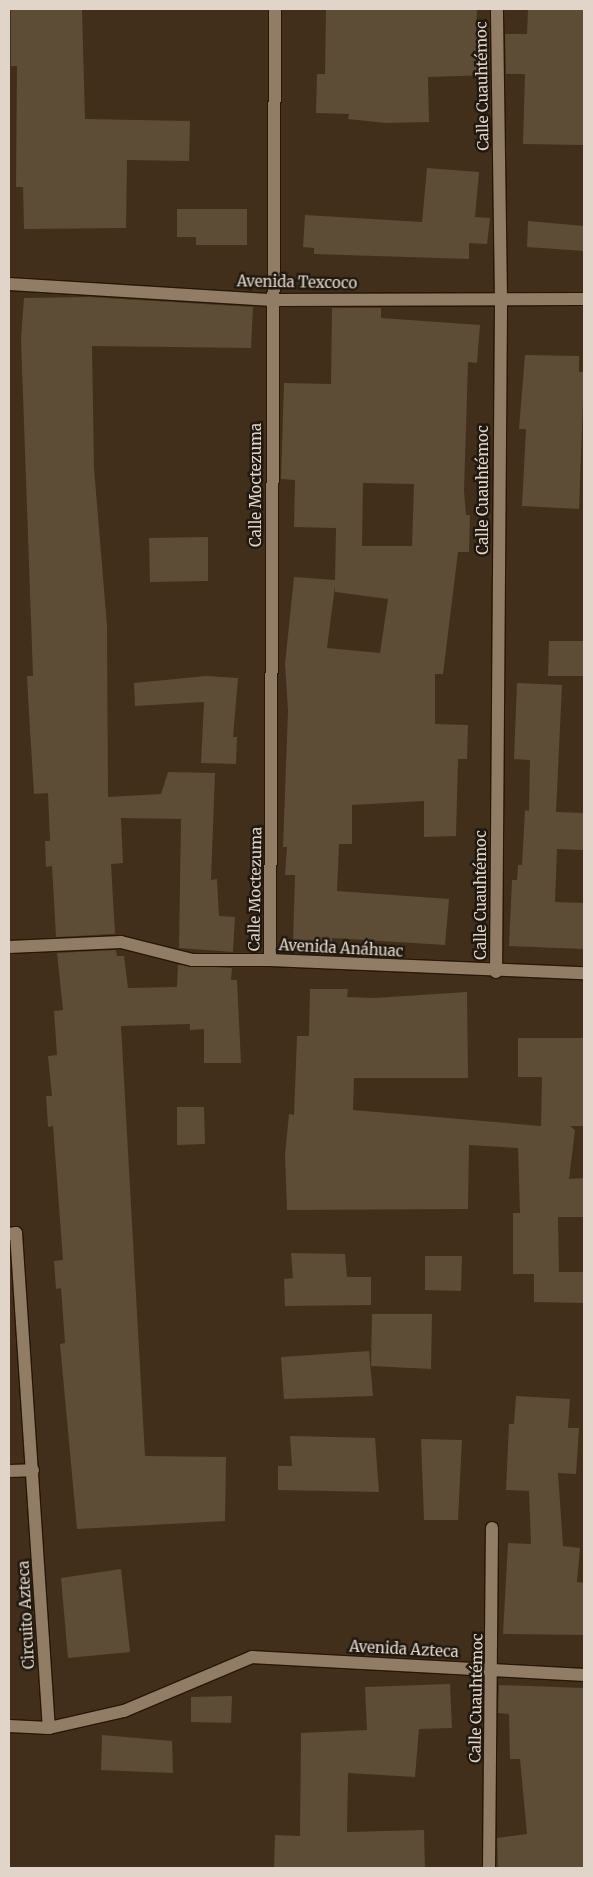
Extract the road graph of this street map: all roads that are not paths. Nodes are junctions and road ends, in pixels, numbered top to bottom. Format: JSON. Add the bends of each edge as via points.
{"nodes":[{"id":1,"x":275,"y":9,"type":"edge"},
{"id":2,"x":497,"y":9,"type":"edge"},
{"id":3,"x":9,"y":284,"type":"edge"},
{"id":4,"x":584,"y":299,"type":"edge"},
{"id":5,"x":273,"y":300,"type":"junction"},
{"id":6,"x":501,"y":300,"type":"junction"},
{"id":7,"x":9,"y":947,"type":"edge"},
{"id":8,"x":270,"y":960,"type":"junction"},
{"id":9,"x":496,"y":972,"type":"junction"},
{"id":10,"x":584,"y":973,"type":"edge"},
{"id":11,"x":9,"y":1234,"type":"edge"},
{"id":12,"x":33,"y":1470,"type":"junction"},
{"id":13,"x":9,"y":1471,"type":"edge"},
{"id":14,"x":492,"y":1528,"type":"dead end"},
{"id":15,"x":494,"y":1671,"type":"junction"},
{"id":16,"x":584,"y":1675,"type":"edge"},
{"id":17,"x":9,"y":1726,"type":"edge"},
{"id":18,"x":49,"y":1728,"type":"junction"},
{"id":19,"x":489,"y":1868,"type":"edge"}],
"edges":[{"from":1,"to":5,"type":"street","name":"Calle Moctezuma"},
{"from":2,"to":6,"type":"street","name":"Calle Cuauhtémoc"},
{"from":3,"to":5,"type":"street","name":"Avenida Texcoco"},
{"from":4,"to":6,"type":"street","name":"Avenida Texcoco"},
{"from":5,"to":6,"type":"street","name":"Avenida Texcoco"},
{"from":5,"to":8,"type":"street","name":"Calle Moctezuma"},
{"from":6,"to":9,"type":"street","name":"Calle Cuauhtémoc"},
{"from":7,"to":8,"type":"street","name":"Avenida Anáhuac","via":[[121,942],[192,960]]},
{"from":8,"to":9,"type":"street","name":"Avenida Anáhuac"},
{"from":9,"to":10,"type":"street","name":"Avenida Anáhuac"},
{"from":11,"to":12,"type":"street","name":"Circuito Azteca","via":[[16,1233]]},
{"from":12,"to":13,"type":"street"},
{"from":12,"to":18,"type":"street","name":"Circuito Azteca"},
{"from":14,"to":15,"type":"street","name":"Calle Cuauhtémoc"},
{"from":15,"to":16,"type":"street","name":"Avenida Azteca"},
{"from":15,"to":18,"type":"street","name":"Avenida Azteca","via":[[252,1657],[124,1711]]},
{"from":15,"to":19,"type":"street","name":"Calle Cuauhtémoc"},
{"from":17,"to":18,"type":"street"}]}
